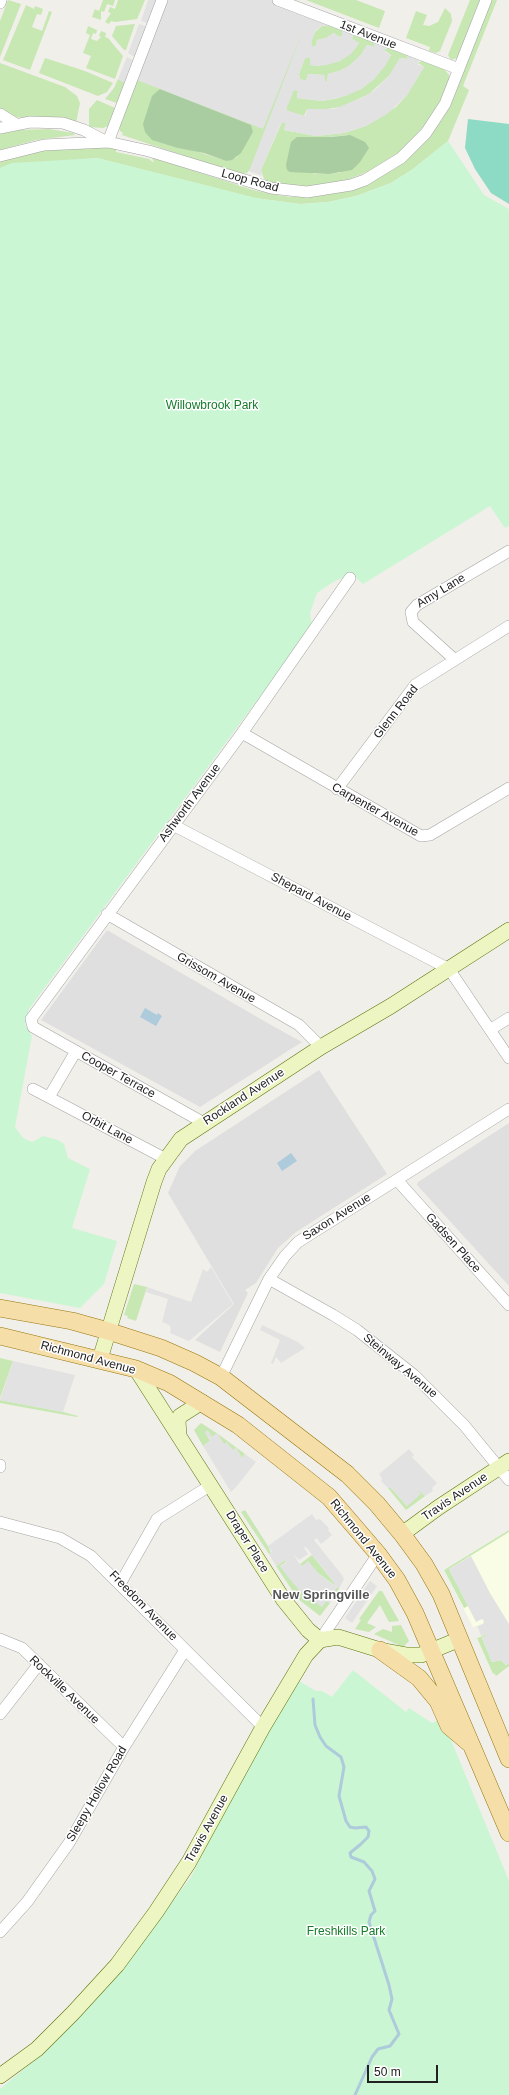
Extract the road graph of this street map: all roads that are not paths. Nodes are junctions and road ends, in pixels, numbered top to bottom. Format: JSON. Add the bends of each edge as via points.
{"nodes":[{"id":1,"x":162,"y":0,"type":"edge"},
{"id":2,"x":278,"y":0,"type":"edge"},
{"id":3,"x":486,"y":0,"type":"edge"},
{"id":4,"x":459,"y":69,"type":"junction"},
{"id":5,"x":0,"y":114,"type":"edge"},
{"id":6,"x":16,"y":124,"type":"junction"},
{"id":7,"x":0,"y":128,"type":"edge"},
{"id":8,"x":108,"y":142,"type":"junction"},
{"id":9,"x":0,"y":156,"type":"edge"},
{"id":10,"x":509,"y":551,"type":"edge"},
{"id":11,"x":350,"y":578,"type":"dead end"},
{"id":12,"x":509,"y":626,"type":"edge"},
{"id":13,"x":454,"y":659,"type":"junction"},
{"id":14,"x":242,"y":733,"type":"junction"},
{"id":15,"x":509,"y":788,"type":"edge"},
{"id":16,"x":338,"y":789,"type":"junction"},
{"id":17,"x":173,"y":825,"type":"junction"},
{"id":18,"x":107,"y":914,"type":"junction"},
{"id":19,"x":509,"y":930,"type":"edge"},
{"id":20,"x":449,"y":968,"type":"junction"},
{"id":21,"x":509,"y":1018,"type":"edge"},
{"id":22,"x":33,"y":1027,"type":"joint"},
{"id":23,"x":491,"y":1030,"type":"junction"},
{"id":24,"x":321,"y":1047,"type":"junction"},
{"id":25,"x":76,"y":1051,"type":"junction"},
{"id":26,"x":509,"y":1058,"type":"edge"},
{"id":27,"x":33,"y":1089,"type":"dead end"},
{"id":28,"x":49,"y":1097,"type":"junction"},
{"id":29,"x":509,"y":1109,"type":"edge"},
{"id":30,"x":204,"y":1123,"type":"junction"},
{"id":31,"x":166,"y":1159,"type":"junction"},
{"id":32,"x":397,"y":1180,"type":"junction"},
{"id":33,"x":269,"y":1280,"type":"junction"},
{"id":34,"x":509,"y":1305,"type":"edge"},
{"id":35,"x":0,"y":1308,"type":"edge"},
{"id":36,"x":108,"y":1331,"type":"junction"},
{"id":37,"x":0,"y":1336,"type":"edge"},
{"id":38,"x":100,"y":1360,"type":"junction"},
{"id":39,"x":136,"y":1369,"type":"junction"},
{"id":40,"x":221,"y":1377,"type":"junction"},
{"id":41,"x":202,"y":1402,"type":"junction"},
{"id":42,"x":179,"y":1436,"type":"junction"},
{"id":43,"x":505,"y":1464,"type":"edge"},
{"id":44,"x":509,"y":1480,"type":"edge"},
{"id":45,"x":211,"y":1485,"type":"junction"},
{"id":46,"x":0,"y":1522,"type":"edge"},
{"id":47,"x":402,"y":1534,"type":"junction"},
{"id":48,"x":378,"y":1554,"type":"junction"},
{"id":49,"x":120,"y":1584,"type":"junction"},
{"id":50,"x":460,"y":1639,"type":"junction"},
{"id":51,"x":0,"y":1640,"type":"edge"},
{"id":52,"x":320,"y":1640,"type":"junction"},
{"id":53,"x":185,"y":1650,"type":"junction"},
{"id":54,"x":380,"y":1650,"type":"junction"},
{"id":55,"x":431,"y":1652,"type":"junction"},
{"id":56,"x":39,"y":1664,"type":"junction"},
{"id":57,"x":0,"y":1714,"type":"edge"},
{"id":58,"x":263,"y":1727,"type":"junction"},
{"id":59,"x":472,"y":1747,"type":"junction"},
{"id":60,"x":124,"y":1748,"type":"junction"},
{"id":61,"x":509,"y":1759,"type":"edge"},
{"id":62,"x":509,"y":1833,"type":"edge"},
{"id":63,"x":0,"y":1932,"type":"edge"},
{"id":64,"x":3,"y":2069,"type":"edge"}],
"edges":[{"from":1,"to":8,"type":"street"},
{"from":2,"to":4,"type":"street","name":"1st Avenue"},
{"from":3,"to":4,"type":"street","name":"Loop Road"},
{"from":4,"to":8,"type":"street","name":"Loop Road","via":[[436,120],[412,148],[365,180],[339,188],[307,192],[271,188],[149,151]]},
{"from":5,"to":6,"type":"street"},
{"from":6,"to":7,"type":"street","name":"Loop Road"},
{"from":6,"to":8,"type":"street","name":"Loop Road","via":[[47,121],[63,123]]},
{"from":8,"to":9,"type":"street","name":"Loop Road","via":[[44,145]]},
{"from":10,"to":13,"type":"street","name":"Amy Lane","via":[[418,604],[411,612],[414,622]]},
{"from":11,"to":14,"type":"street","name":"Ashworth Avenue"},
{"from":12,"to":13,"type":"street","name":"Glenn Road"},
{"from":13,"to":16,"type":"street","name":"Glenn Road","via":[[415,685]]},
{"from":14,"to":16,"type":"street","name":"Carpenter Avenue"},
{"from":14,"to":17,"type":"street","name":"Ashworth Avenue"},
{"from":15,"to":16,"type":"street","name":"Carpenter Avenue","via":[[430,835],[421,836]]},
{"from":17,"to":18,"type":"street","name":"Ashworth Avenue"},
{"from":17,"to":20,"type":"street","name":"Shepard Avenue"},
{"from":18,"to":22,"type":"street","name":"Ashworth Avenue","via":[[31,1019]]},
{"from":18,"to":24,"type":"street","name":"Grissom Avenue","via":[[298,1025]]},
{"from":19,"to":20,"type":"street","name":"Rockland Avenue"},
{"from":20,"to":23,"type":"street"},
{"from":20,"to":24,"type":"street","name":"Rockland Avenue"},
{"from":21,"to":23,"type":"street"},
{"from":22,"to":25,"type":"street","name":"Cooper Terrace"},
{"from":23,"to":26,"type":"street"},
{"from":24,"to":30,"type":"street","name":"Rockland Avenue"},
{"from":25,"to":28,"type":"street"},
{"from":25,"to":30,"type":"street","name":"Cooper Terrace"},
{"from":27,"to":28,"type":"street","name":"Orbit Lane"},
{"from":28,"to":31,"type":"street","name":"Orbit Lane"},
{"from":29,"to":32,"type":"street","name":"Saxon Avenue"},
{"from":30,"to":31,"type":"street","name":"Rockland Avenue","via":[[181,1139]]},
{"from":31,"to":36,"type":"street","name":"Rockland Avenue","via":[[150,1192]]},
{"from":32,"to":33,"type":"street","name":"Saxon Avenue","via":[[298,1242]]},
{"from":32,"to":34,"type":"street","name":"Gadsen Place"},
{"from":33,"to":40,"type":"street","name":"Saxon Avenue"},
{"from":33,"to":43,"type":"street","name":"Steinway Avenue","via":[[333,1315],[385,1351],[440,1399]]},
{"from":35,"to":36,"type":"main road","via":[[72,1321]]},
{"from":36,"to":38,"type":"street","name":"Rockland Avenue"},
{"from":36,"to":40,"type":"main road","via":[[161,1348]]},
{"from":37,"to":38,"type":"main road","name":"Richmond Avenue"},
{"from":38,"to":39,"type":"main road","name":"Richmond Avenue"},
{"from":39,"to":41,"type":"main road","name":"Richmond Avenue","via":[[169,1383]]},
{"from":39,"to":42,"type":"street","name":"Draper Place"},
{"from":40,"to":47,"type":"main road","via":[[347,1474],[378,1504]]},
{"from":41,"to":42,"type":"street","via":[[180,1416]]},
{"from":41,"to":48,"type":"main road","name":"Richmond Avenue","via":[[238,1425],[329,1497]]},
{"from":42,"to":45,"type":"street","name":"Draper Place"},
{"from":43,"to":44,"type":"street","name":"Steinway Avenue"},
{"from":43,"to":47,"type":"street","name":"Travis Avenue"},
{"from":45,"to":49,"type":"street","via":[[157,1519]]},
{"from":45,"to":52,"type":"street","name":"Draper Place","via":[[282,1599],[308,1630]]},
{"from":46,"to":49,"type":"street","name":"Freedom Avenue","via":[[44,1533],[76,1546],[106,1569]]},
{"from":47,"to":50,"type":"main road","via":[[424,1564],[441,1594]]},
{"from":48,"to":52,"type":"street","name":"Travis Avenue"},
{"from":48,"to":55,"type":"main road","name":"Richmond Avenue","via":[[397,1580],[415,1613]]},
{"from":49,"to":53,"type":"street","name":"Freedom Avenue"},
{"from":50,"to":55,"type":"street"},
{"from":50,"to":61,"type":"main road"},
{"from":51,"to":56,"type":"street","name":"Rockville Avenue","via":[[22,1648]]},
{"from":52,"to":54,"type":"street","via":[[338,1637]]},
{"from":52,"to":58,"type":"street","name":"Travis Avenue","via":[[306,1654]]},
{"from":53,"to":58,"type":"street","name":"Freedom Avenue"},
{"from":53,"to":60,"type":"street","name":"Sleepy Hollow Road"},
{"from":54,"to":55,"type":"street","via":[[407,1655]]},
{"from":54,"to":59,"type":"main road","via":[[419,1678],[438,1701],[449,1726]]},
{"from":55,"to":59,"type":"main road","name":"Richmond Avenue"},
{"from":56,"to":57,"type":"street"},
{"from":56,"to":60,"type":"street","name":"Rockville Avenue"},
{"from":58,"to":64,"type":"street","name":"Travis Avenue","via":[[189,1862],[135,1942],[73,2013],[37,2048]]},
{"from":59,"to":62,"type":"main road","name":"Richmond Avenue"},
{"from":60,"to":63,"type":"street","name":"Sleepy Hollow Road","via":[[69,1842],[28,1902]]}]}
